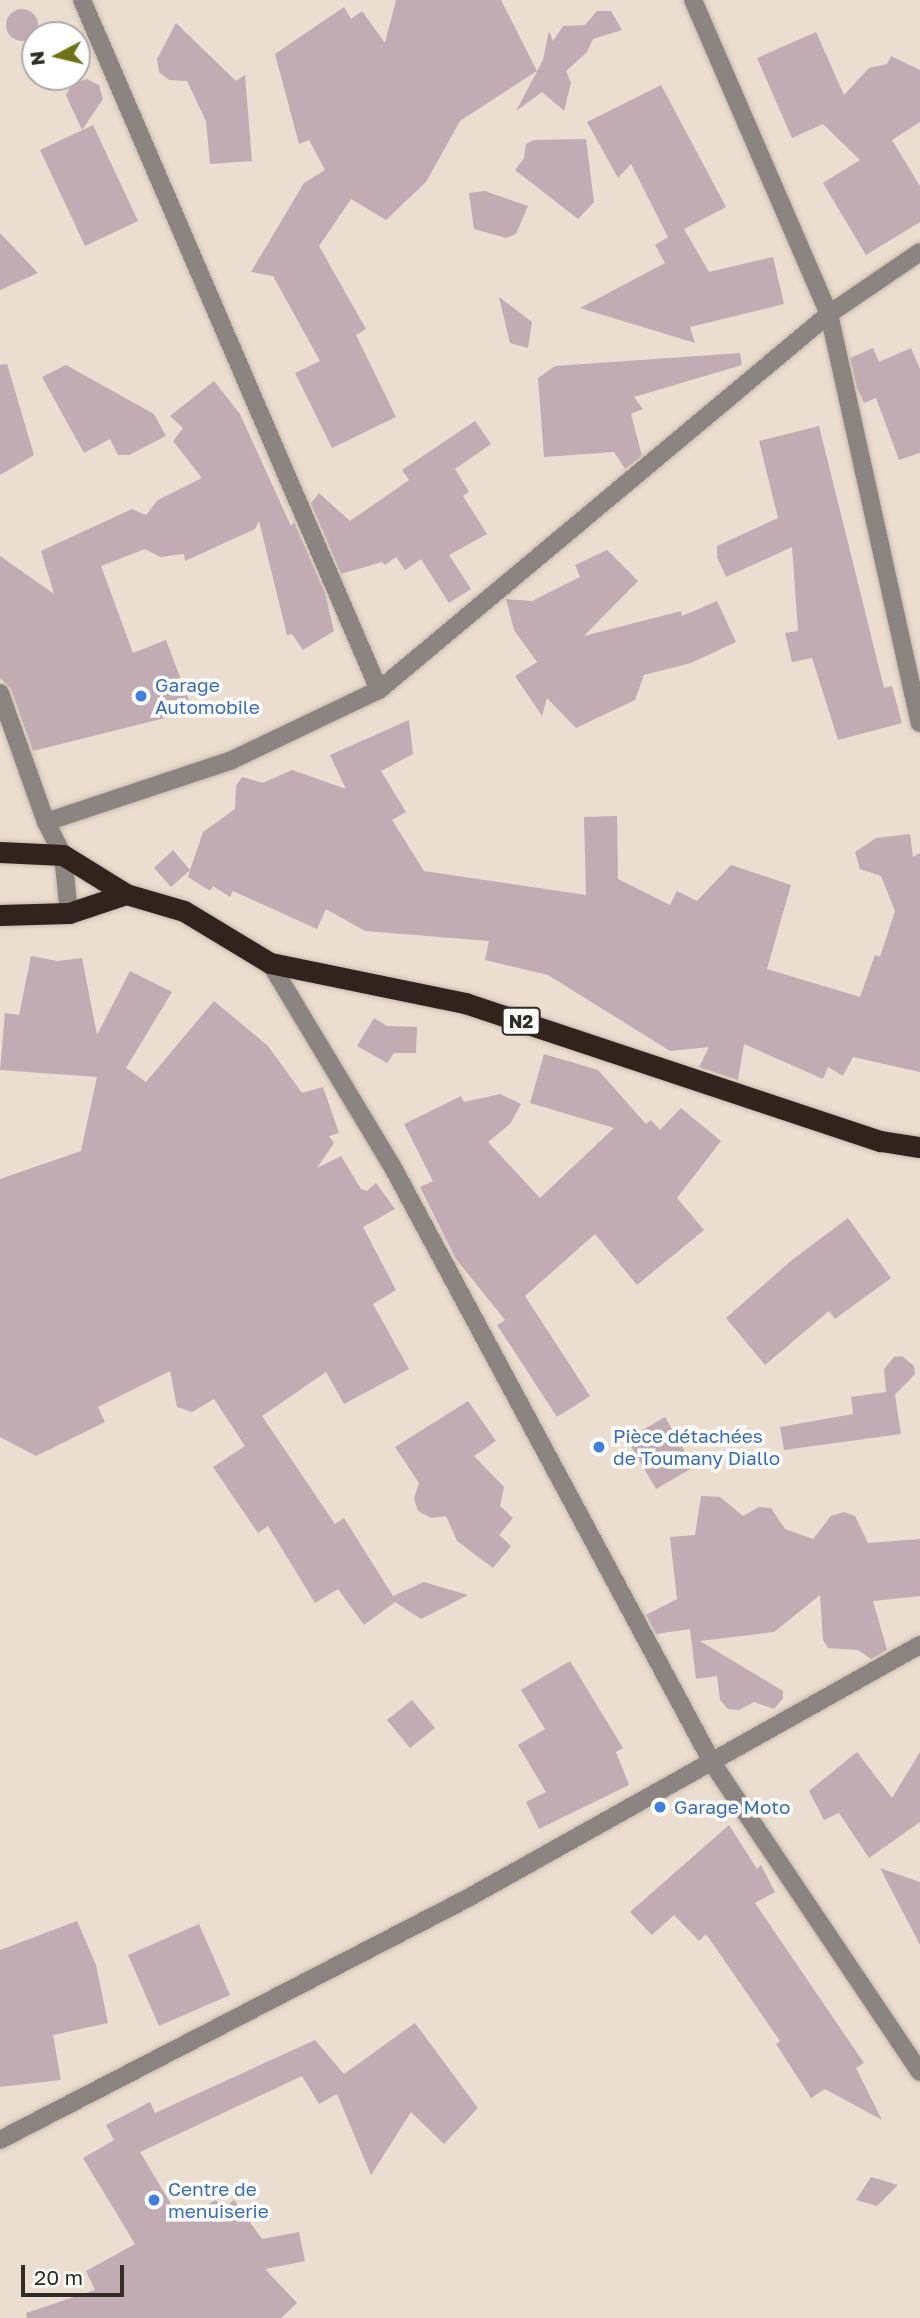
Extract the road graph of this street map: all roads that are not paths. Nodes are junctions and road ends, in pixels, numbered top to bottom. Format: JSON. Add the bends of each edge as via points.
{"nodes":[{"id":1,"x":82,"y":0,"type":"edge"},
{"id":2,"x":693,"y":0,"type":"edge"},
{"id":3,"x":920,"y":252,"type":"edge"},
{"id":4,"x":829,"y":314,"type":"junction"},
{"id":5,"x":379,"y":690,"type":"junction"},
{"id":6,"x":0,"y":693,"type":"edge"},
{"id":7,"x":920,"y":723,"type":"edge"},
{"id":8,"x":46,"y":822,"type":"junction"},
{"id":9,"x":0,"y":852,"type":"edge"},
{"id":10,"x":63,"y":855,"type":"junction"},
{"id":11,"x":126,"y":894,"type":"junction"},
{"id":12,"x":69,"y":913,"type":"junction"},
{"id":13,"x":0,"y":915,"type":"edge"},
{"id":14,"x":270,"y":963,"type":"junction"},
{"id":15,"x":920,"y":1147,"type":"edge"},
{"id":16,"x":920,"y":1645,"type":"edge"},
{"id":17,"x":713,"y":1764,"type":"junction"},
{"id":18,"x":920,"y":2072,"type":"edge"},
{"id":19,"x":0,"y":2140,"type":"edge"}],
"edges":[{"from":1,"to":5,"type":"street"},
{"from":2,"to":4,"type":"street"},
{"from":3,"to":4,"type":"street"},
{"from":4,"to":5,"type":"street"},
{"from":4,"to":7,"type":"street"},
{"from":5,"to":8,"type":"street","via":[[232,760]]},
{"from":6,"to":8,"type":"street"},
{"from":8,"to":10,"type":"street"},
{"from":9,"to":10,"type":"highway","number":"N2"},
{"from":10,"to":11,"type":"highway","number":"N2"},
{"from":10,"to":12,"type":"street"},
{"from":11,"to":12,"type":"highway"},
{"from":11,"to":14,"type":"highway","number":"N2","via":[[184,912]]},
{"from":12,"to":13,"type":"highway"},
{"from":14,"to":15,"type":"highway","number":"N2","via":[[465,1003],[881,1140]]},
{"from":14,"to":17,"type":"street","via":[[391,1164]]},
{"from":16,"to":17,"type":"street"},
{"from":17,"to":18,"type":"street"},
{"from":17,"to":19,"type":"street","via":[[456,1904]]}]}
